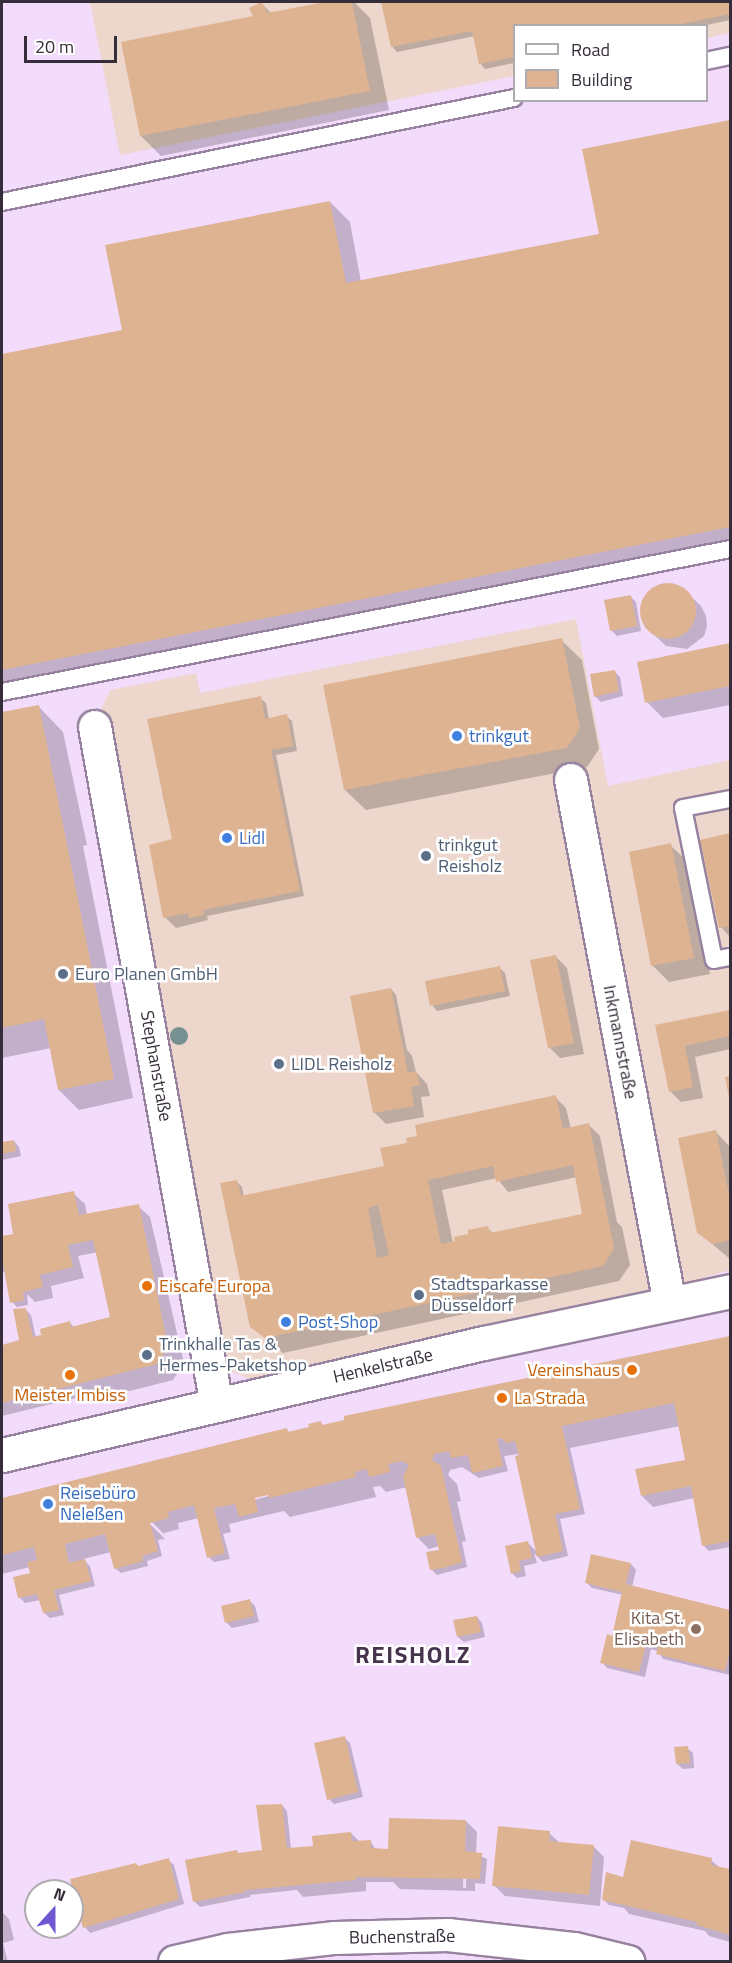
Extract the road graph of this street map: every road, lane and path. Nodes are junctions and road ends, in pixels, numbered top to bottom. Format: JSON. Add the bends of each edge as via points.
{"nodes":[{"id":1,"x":730,"y":56,"type":"edge"},
{"id":2,"x":708,"y":61,"type":"edge"},
{"id":3,"x":513,"y":98,"type":"edge"},
{"id":4,"x":2,"y":202,"type":"edge"},
{"id":5,"x":730,"y":549,"type":"edge"},
{"id":6,"x":2,"y":692,"type":"edge"},
{"id":7,"x":94,"y":727,"type":"dead end"},
{"id":8,"x":572,"y":780,"type":"dead end"},
{"id":9,"x":730,"y":799,"type":"edge"},
{"id":10,"x":730,"y":957,"type":"edge"},
{"id":11,"x":730,"y":1291,"type":"edge"},
{"id":12,"x":670,"y":1304,"type":"junction"},
{"id":13,"x":216,"y":1406,"type":"junction"},
{"id":14,"x":2,"y":1455,"type":"edge"},
{"id":15,"x":175,"y":1962,"type":"edge"},
{"id":16,"x":628,"y":1962,"type":"edge"}],
"edges":[{"from":1,"to":2,"type":"lane"},
{"from":3,"to":4,"type":"lane"},
{"from":5,"to":6,"type":"lane"},
{"from":7,"to":13,"type":"street","name":"Stephanstraße"},
{"from":8,"to":12,"type":"street","name":"Inkmannstraße"},
{"from":9,"to":10,"type":"lane","via":[[683,808],[714,960]]},
{"from":11,"to":12,"type":"street","name":"Henkelstraße"},
{"from":12,"to":13,"type":"street","name":"Henkelstraße"},
{"from":13,"to":14,"type":"street","name":"Henkelstraße"},
{"from":15,"to":16,"type":"street","name":"Buchenstraße","via":[[228,1950],[335,1938],[448,1935],[575,1949]]}]}
